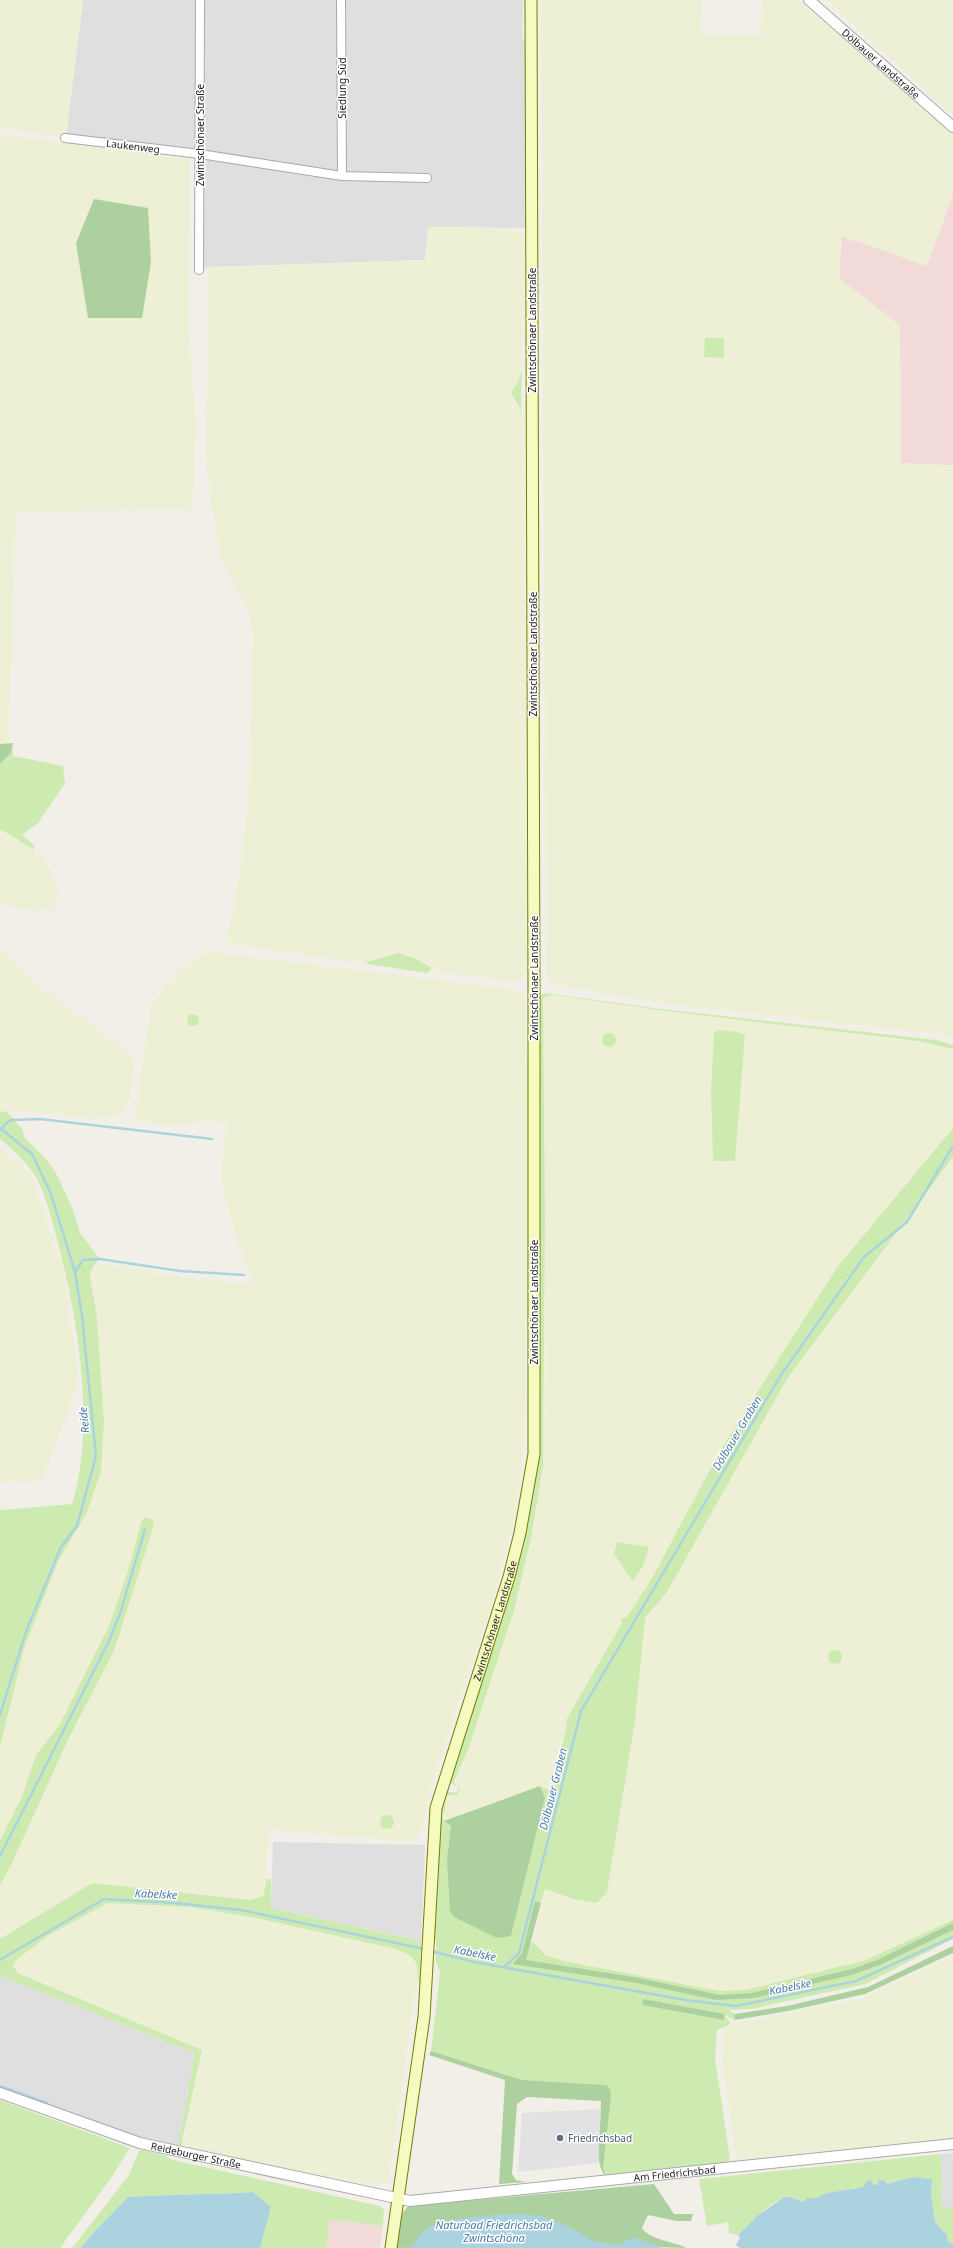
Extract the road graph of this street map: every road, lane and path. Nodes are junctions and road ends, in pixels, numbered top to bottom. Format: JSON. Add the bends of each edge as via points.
{"nodes":[{"id":1,"x":200,"y":0,"type":"edge"},
{"id":2,"x":341,"y":0,"type":"edge"},
{"id":3,"x":531,"y":0,"type":"edge"},
{"id":4,"x":809,"y":0,"type":"edge"},
{"id":5,"x":953,"y":127,"type":"edge"},
{"id":6,"x":66,"y":138,"type":"dead end"},
{"id":7,"x":200,"y":154,"type":"junction"},
{"id":8,"x":342,"y":176,"type":"junction"},
{"id":9,"x":427,"y":178,"type":"dead end"},
{"id":10,"x":199,"y":270,"type":"dead end"},
{"id":11,"x":0,"y":2093,"type":"edge"},
{"id":12,"x":953,"y":2144,"type":"edge"},
{"id":13,"x":398,"y":2199,"type":"junction"},
{"id":14,"x":391,"y":2248,"type":"edge"}],
"edges":[{"from":1,"to":7,"type":"street","name":"Zwintschönaer Straße"},
{"from":2,"to":8,"type":"street","name":"Siedlung Süd"},
{"from":3,"to":13,"type":"main road","name":"Zwintschönaer Landstraße","via":[[534,1454],[509,1577],[436,1808],[424,2018]]},
{"from":4,"to":5,"type":"street","name":"Dölbauer Landstraße"},
{"from":6,"to":7,"type":"street","name":"Laukenweg"},
{"from":7,"to":8,"type":"street"},
{"from":7,"to":10,"type":"street","name":"Zwintschönaer Straße"},
{"from":8,"to":9,"type":"street"},
{"from":11,"to":13,"type":"street","name":"Reideburger Straße","via":[[140,2143]]},
{"from":12,"to":13,"type":"street","name":"Am Friedrichsbad","via":[[410,2201]]},
{"from":13,"to":14,"type":"main road"}]}
